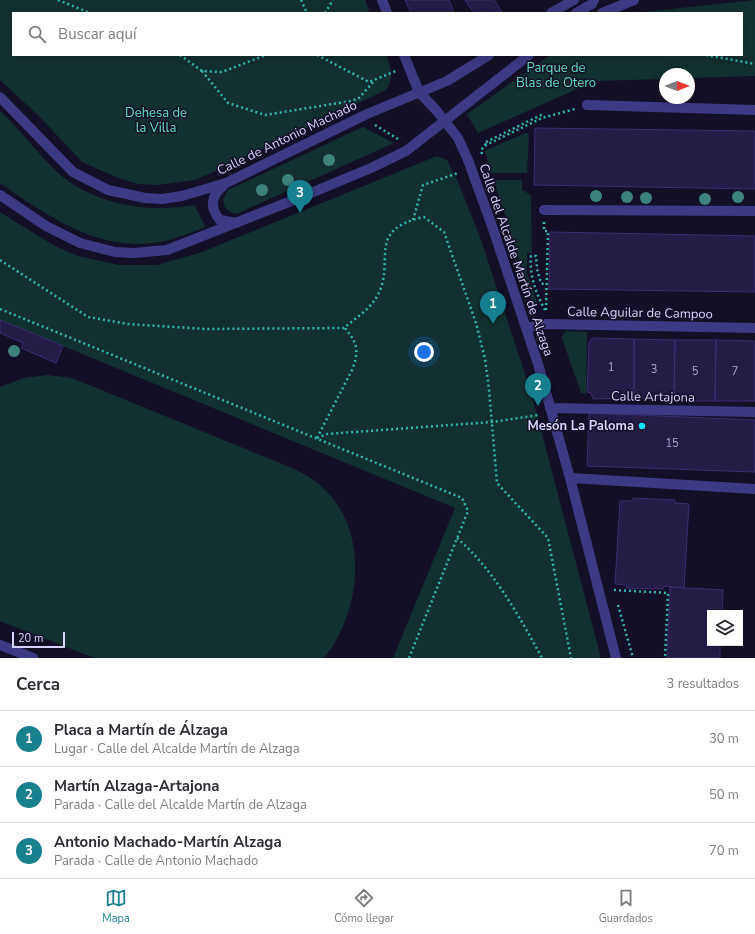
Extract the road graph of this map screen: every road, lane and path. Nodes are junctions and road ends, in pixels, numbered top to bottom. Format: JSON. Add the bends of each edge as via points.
{"nodes":[{"id":1,"x":58,"y":0,"type":"edge"},
{"id":2,"x":73,"y":0,"type":"edge"},
{"id":3,"x":301,"y":0,"type":"edge"},
{"id":4,"x":333,"y":0,"type":"edge"},
{"id":5,"x":382,"y":0,"type":"edge"},
{"id":6,"x":574,"y":0,"type":"edge"},
{"id":7,"x":594,"y":0,"type":"edge"},
{"id":8,"x":634,"y":0,"type":"edge"},
{"id":9,"x":72,"y":5,"type":"junction"},
{"id":10,"x":88,"y":12,"type":"edge"},
{"id":11,"x":307,"y":12,"type":"edge"},
{"id":12,"x":326,"y":12,"type":"edge"},
{"id":13,"x":387,"y":12,"type":"edge"},
{"id":14,"x":553,"y":12,"type":"edge"},
{"id":15,"x":578,"y":12,"type":"edge"},
{"id":16,"x":604,"y":12,"type":"edge"},
{"id":17,"x":181,"y":56,"type":"edge"},
{"id":18,"x":263,"y":56,"type":"edge"},
{"id":19,"x":319,"y":56,"type":"edge"},
{"id":20,"x":404,"y":56,"type":"edge"},
{"id":21,"x":488,"y":56,"type":"edge"},
{"id":22,"x":529,"y":56,"type":"edge"},
{"id":23,"x":711,"y":56,"type":"edge"},
{"id":24,"x":755,"y":64,"type":"edge"},
{"id":25,"x":408,"y":66,"type":"junction"},
{"id":26,"x":202,"y":71,"type":"junction"},
{"id":27,"x":374,"y":81,"type":"junction"},
{"id":28,"x":419,"y":92,"type":"junction"},
{"id":29,"x":0,"y":97,"type":"edge"},
{"id":30,"x":587,"y":106,"type":"joint"},
{"id":31,"x":755,"y":110,"type":"edge"},
{"id":32,"x":445,"y":121,"type":"junction"},
{"id":33,"x":371,"y":123,"type":"dead end"},
{"id":34,"x":406,"y":151,"type":"junction"},
{"id":35,"x":472,"y":169,"type":"junction"},
{"id":36,"x":459,"y":173,"type":"dead end"},
{"id":37,"x":226,"y":183,"type":"junction"},
{"id":38,"x":0,"y":195,"type":"edge"},
{"id":39,"x":544,"y":210,"type":"joint"},
{"id":40,"x":755,"y":211,"type":"edge"},
{"id":41,"x":413,"y":220,"type":"junction"},
{"id":42,"x":238,"y":224,"type":"junction"},
{"id":43,"x":0,"y":260,"type":"edge"},
{"id":44,"x":546,"y":285,"type":"junction"},
{"id":45,"x":546,"y":302,"type":"dead end"},
{"id":46,"x":0,"y":309,"type":"edge"},
{"id":47,"x":546,"y":310,"type":"dead end"},
{"id":48,"x":344,"y":328,"type":"junction"},
{"id":49,"x":526,"y":328,"type":"junction"},
{"id":50,"x":755,"y":328,"type":"edge"},
{"id":51,"x":550,"y":408,"type":"junction"},
{"id":52,"x":755,"y":412,"type":"edge"},
{"id":53,"x":540,"y":414,"type":"dead end"},
{"id":54,"x":492,"y":422,"type":"junction"},
{"id":55,"x":316,"y":438,"type":"junction"},
{"id":56,"x":570,"y":478,"type":"junction"},
{"id":57,"x":755,"y":489,"type":"edge"},
{"id":58,"x":457,"y":538,"type":"junction"},
{"id":59,"x":612,"y":583,"type":"dead end"},
{"id":60,"x":614,"y":590,"type":"junction"},
{"id":61,"x":616,"y":596,"type":"dead end"},
{"id":62,"x":618,"y":603,"type":"dead end"},
{"id":63,"x":0,"y":644,"type":"edge"},
{"id":64,"x":33,"y":658,"type":"edge"},
{"id":65,"x":409,"y":658,"type":"edge"},
{"id":66,"x":542,"y":658,"type":"edge"},
{"id":67,"x":570,"y":658,"type":"edge"},
{"id":68,"x":616,"y":658,"type":"edge"},
{"id":69,"x":633,"y":658,"type":"edge"},
{"id":70,"x":664,"y":658,"type":"edge"}],
"edges":[{"from":1,"to":9,"type":"path"},
{"from":2,"to":9,"type":"path"},
{"from":3,"to":11,"type":"path"},
{"from":4,"to":12,"type":"path"},
{"from":5,"to":13,"type":"street"},
{"from":6,"to":14,"type":"street"},
{"from":7,"to":15,"type":"street","via":[[592,4]]},
{"from":8,"to":16,"type":"street"},
{"from":9,"to":10,"type":"path"},
{"from":17,"to":26,"type":"path"},
{"from":18,"to":26,"type":"path","via":[[222,72]]},
{"from":19,"to":27,"type":"path","via":[[369,82]]},
{"from":20,"to":25,"type":"street","name":"Calle del Alcalde Martín de Alzaga"},
{"from":21,"to":28,"type":"street","name":"Calle de Antonio Machado","via":[[448,81]]},
{"from":22,"to":32,"type":"street"},
{"from":23,"to":24,"type":"path"},
{"from":25,"to":27,"type":"path"},
{"from":25,"to":28,"type":"street","name":"Calle del Alcalde Martín de Alzaga"},
{"from":26,"to":27,"type":"path","via":[[228,103],[265,115],[351,101],[359,98]]},
{"from":28,"to":32,"type":"street","name":"Calle del Alcalde Martín de Alzaga"},
{"from":28,"to":37,"type":"street","name":"Calle de Antonio Machado","via":[[367,114]]},
{"from":29,"to":37,"type":"street","name":"Calle de Antonio Machado","via":[[73,172],[108,190],[162,199]]},
{"from":30,"to":31,"type":"street"},
{"from":30,"to":35,"type":"path","via":[[542,118],[541,115],[484,143],[486,145],[481,150],[484,165]]},
{"from":32,"to":34,"type":"street"},
{"from":32,"to":35,"type":"street","name":"Calle del Alcalde Martín de Alzaga","via":[[458,138]]},
{"from":33,"to":34,"type":"path","via":[[400,140]]},
{"from":34,"to":42,"type":"street"},
{"from":35,"to":49,"type":"street","name":"Calle del Alcalde Martín de Alzaga"},
{"from":36,"to":41,"type":"path","via":[[423,185]]},
{"from":37,"to":42,"type":"street","via":[[215,193],[212,200],[213,208],[220,220]]},
{"from":38,"to":42,"type":"street","via":[[62,235],[94,248],[115,252],[146,253],[167,250]]},
{"from":39,"to":40,"type":"street"},
{"from":39,"to":44,"type":"path","via":[[544,231],[548,231],[548,286]]},
{"from":41,"to":48,"type":"path","via":[[393,230],[388,238],[376,298]]},
{"from":41,"to":54,"type":"path","via":[[424,218],[444,232],[476,323],[485,359]]},
{"from":43,"to":48,"type":"path","via":[[88,317],[128,324],[206,330]]},
{"from":44,"to":45,"type":"path"},
{"from":44,"to":47,"type":"path","via":[[540,283],[538,278],[536,256],[531,256],[535,286]]},
{"from":46,"to":55,"type":"path"},
{"from":48,"to":55,"type":"path","via":[[356,345],[354,368]]},
{"from":49,"to":50,"type":"street","name":"Calle Aguilar de Campoo","via":[[546,324]]},
{"from":49,"to":51,"type":"street","name":"Calle del Alcalde Martín de Alzaga"},
{"from":51,"to":52,"type":"street","name":"Calle Artajona"},
{"from":51,"to":56,"type":"street","name":"Calle del Alcalde Martín de Alzaga"},
{"from":53,"to":54,"type":"path"},
{"from":54,"to":55,"type":"path","via":[[327,434]]},
{"from":54,"to":67,"type":"path","via":[[497,483],[548,538]]},
{"from":55,"to":58,"type":"path","via":[[462,498],[468,511]]},
{"from":56,"to":57,"type":"street"},
{"from":56,"to":68,"type":"street","name":"Calle del Alcalde Martín de Alzaga"},
{"from":58,"to":65,"type":"path"},
{"from":58,"to":66,"type":"path","via":[[473,552],[504,594]]},
{"from":59,"to":60,"type":"path"},
{"from":60,"to":61,"type":"path"},
{"from":60,"to":70,"type":"path","via":[[668,593]]},
{"from":62,"to":69,"type":"path"},
{"from":63,"to":64,"type":"street"}]}
